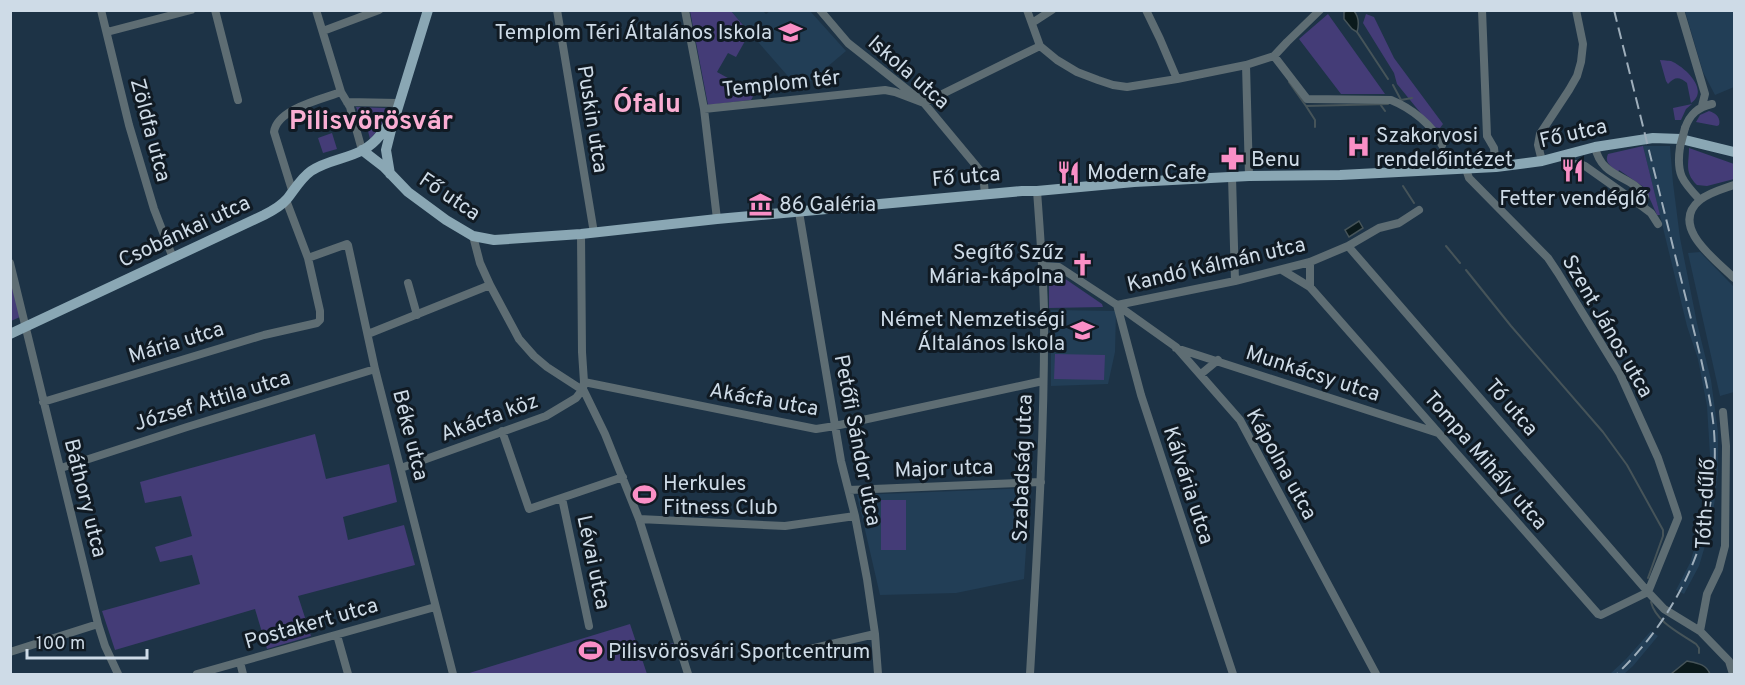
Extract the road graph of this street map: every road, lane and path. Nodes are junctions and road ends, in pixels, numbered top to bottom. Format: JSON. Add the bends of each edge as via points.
{"nodes":[{"id":1,"x":101,"y":10,"type":"edge"},
{"id":2,"x":191,"y":10,"type":"edge"},
{"id":3,"x":215,"y":10,"type":"edge"},
{"id":4,"x":316,"y":10,"type":"edge"},
{"id":5,"x":379,"y":10,"type":"edge"},
{"id":6,"x":428,"y":10,"type":"edge"},
{"id":7,"x":557,"y":10,"type":"edge"},
{"id":8,"x":685,"y":10,"type":"edge"},
{"id":9,"x":820,"y":10,"type":"edge"},
{"id":10,"x":1027,"y":10,"type":"edge"},
{"id":11,"x":1052,"y":10,"type":"edge"},
{"id":12,"x":1146,"y":10,"type":"edge"},
{"id":13,"x":1320,"y":10,"type":"edge"},
{"id":14,"x":1482,"y":10,"type":"edge"},
{"id":15,"x":1576,"y":10,"type":"edge"},
{"id":16,"x":1680,"y":10,"type":"edge"},
{"id":17,"x":1032,"y":23,"type":"junction"},
{"id":18,"x":323,"y":31,"type":"junction"},
{"id":19,"x":107,"y":32,"type":"junction"},
{"id":20,"x":1040,"y":46,"type":"junction"},
{"id":21,"x":1274,"y":56,"type":"junction"},
{"id":22,"x":1246,"y":65,"type":"junction"},
{"id":23,"x":1177,"y":79,"type":"junction"},
{"id":24,"x":341,"y":92,"type":"junction"},
{"id":25,"x":238,"y":100,"type":"dead end"},
{"id":26,"x":347,"y":102,"type":"junction"},
{"id":27,"x":924,"y":104,"type":"junction"},
{"id":28,"x":397,"y":107,"type":"junction"},
{"id":29,"x":704,"y":109,"type":"junction"},
{"id":30,"x":1442,"y":145,"type":"dead end"},
{"id":31,"x":1595,"y":147,"type":"junction"},
{"id":32,"x":386,"y":150,"type":"junction"},
{"id":33,"x":365,"y":151,"type":"junction"},
{"id":34,"x":1734,"y":152,"type":"edge"},
{"id":35,"x":1542,"y":161,"type":"junction"},
{"id":36,"x":1573,"y":164,"type":"dead end"},
{"id":37,"x":1496,"y":167,"type":"junction"},
{"id":38,"x":1466,"y":169,"type":"junction"},
{"id":39,"x":390,"y":174,"type":"junction"},
{"id":40,"x":1249,"y":176,"type":"junction"},
{"id":41,"x":1232,"y":177,"type":"junction"},
{"id":42,"x":1734,"y":185,"type":"edge"},
{"id":43,"x":292,"y":190,"type":"junction"},
{"id":44,"x":1037,"y":191,"type":"junction"},
{"id":45,"x":985,"y":194,"type":"junction"},
{"id":46,"x":286,"y":200,"type":"junction"},
{"id":47,"x":1700,"y":200,"type":"junction"},
{"id":48,"x":1643,"y":207,"type":"junction"},
{"id":49,"x":1419,"y":210,"type":"dead end"},
{"id":50,"x":799,"y":212,"type":"junction"},
{"id":51,"x":717,"y":219,"type":"junction"},
{"id":52,"x":1658,"y":224,"type":"dead end"},
{"id":53,"x":594,"y":233,"type":"junction"},
{"id":54,"x":581,"y":234,"type":"junction"},
{"id":55,"x":473,"y":236,"type":"junction"},
{"id":56,"x":1348,"y":246,"type":"junction"},
{"id":57,"x":173,"y":258,"type":"junction"},
{"id":58,"x":308,"y":258,"type":"junction"},
{"id":59,"x":1310,"y":262,"type":"junction"},
{"id":60,"x":10,"y":263,"type":"edge"},
{"id":61,"x":1041,"y":264,"type":"junction"},
{"id":62,"x":1282,"y":270,"type":"junction"},
{"id":63,"x":1734,"y":278,"type":"edge"},
{"id":64,"x":1235,"y":281,"type":"junction"},
{"id":65,"x":408,"y":283,"type":"dead end"},
{"id":66,"x":490,"y":285,"type":"junction"},
{"id":67,"x":1310,"y":287,"type":"junction"},
{"id":68,"x":1117,"y":305,"type":"junction"},
{"id":69,"x":417,"y":315,"type":"junction"},
{"id":70,"x":26,"y":327,"type":"junction"},
{"id":71,"x":10,"y":334,"type":"edge"},
{"id":72,"x":368,"y":334,"type":"junction"},
{"id":73,"x":1176,"y":347,"type":"junction"},
{"id":74,"x":1218,"y":360,"type":"junction"},
{"id":75,"x":375,"y":369,"type":"junction"},
{"id":76,"x":1201,"y":374,"type":"junction"},
{"id":77,"x":1043,"y":381,"type":"junction"},
{"id":78,"x":584,"y":385,"type":"junction"},
{"id":79,"x":43,"y":402,"type":"junction"},
{"id":80,"x":1722,"y":412,"type":"dead end"},
{"id":81,"x":835,"y":426,"type":"junction"},
{"id":82,"x":502,"y":431,"type":"junction"},
{"id":83,"x":1438,"y":434,"type":"junction"},
{"id":84,"x":61,"y":468,"type":"junction"},
{"id":85,"x":400,"y":468,"type":"junction"},
{"id":86,"x":623,"y":477,"type":"junction"},
{"id":87,"x":1041,"y":482,"type":"junction"},
{"id":88,"x":849,"y":490,"type":"junction"},
{"id":89,"x":562,"y":498,"type":"junction"},
{"id":90,"x":855,"y":516,"type":"junction"},
{"id":91,"x":639,"y":519,"type":"junction"},
{"id":92,"x":1648,"y":592,"type":"junction"},
{"id":93,"x":435,"y":607,"type":"junction"},
{"id":94,"x":98,"y":624,"type":"junction"},
{"id":95,"x":589,"y":626,"type":"dead end"},
{"id":96,"x":1700,"y":631,"type":"junction"},
{"id":97,"x":875,"y":634,"type":"junction"},
{"id":98,"x":337,"y":635,"type":"junction"},
{"id":99,"x":10,"y":652,"type":"edge"},
{"id":100,"x":784,"y":655,"type":"dead end"},
{"id":101,"x":240,"y":662,"type":"junction"},
{"id":102,"x":118,"y":675,"type":"edge"},
{"id":103,"x":197,"y":675,"type":"edge"},
{"id":104,"x":243,"y":675,"type":"edge"},
{"id":105,"x":348,"y":675,"type":"edge"},
{"id":106,"x":453,"y":675,"type":"edge"},
{"id":107,"x":688,"y":675,"type":"edge"},
{"id":108,"x":878,"y":675,"type":"edge"},
{"id":109,"x":1030,"y":675,"type":"edge"},
{"id":110,"x":1233,"y":675,"type":"edge"},
{"id":111,"x":1376,"y":675,"type":"edge"},
{"id":112,"x":1733,"y":675,"type":"edge"}],
"edges":[{"from":1,"to":19,"type":"street","name":"Zöldfa utca"},
{"from":2,"to":19,"type":"street"},
{"from":3,"to":25,"type":"street"},
{"from":4,"to":18,"type":"street"},
{"from":5,"to":18,"type":"street"},
{"from":6,"to":28,"type":"main road","name":"Fő utca"},
{"from":7,"to":53,"type":"street","name":"Puskin utca"},
{"from":8,"to":29,"type":"street","name":"Templom tér"},
{"from":9,"to":27,"type":"street","name":"Iskola utca","via":[[848,43]]},
{"from":10,"to":17,"type":"street"},
{"from":11,"to":17,"type":"street"},
{"from":12,"to":23,"type":"street"},
{"from":13,"to":21,"type":"street"},
{"from":14,"to":37,"type":"street","via":[[1487,136],[1494,148]]},
{"from":15,"to":35,"type":"street","via":[[1583,44],[1581,62],[1577,76],[1540,134]]},
{"from":16,"to":47,"type":"street","bridge":true,"via":[[1707,105],[1690,117],[1678,165],[1683,181]]},
{"from":17,"to":20,"type":"street"},
{"from":18,"to":24,"type":"street"},
{"from":19,"to":57,"type":"street","name":"Zöldfa utca","via":[[129,125]]},
{"from":20,"to":23,"type":"street","via":[[1077,72],[1113,85],[1126,87]]},
{"from":20,"to":27,"type":"street"},
{"from":21,"to":22,"type":"street"},
{"from":21,"to":30,"type":"street","via":[[1307,99],[1391,100],[1403,105],[1437,134]]},
{"from":22,"to":23,"type":"street"},
{"from":22,"to":40,"type":"street"},
{"from":24,"to":26,"type":"street"},
{"from":24,"to":43,"type":"street","via":[[288,113],[275,127]]},
{"from":26,"to":28,"type":"street"},
{"from":26,"to":33,"type":"street"},
{"from":27,"to":29,"type":"street","name":"Templom tér","via":[[885,90]]},
{"from":27,"to":45,"type":"street","name":"Iskola utca","via":[[983,174]]},
{"from":28,"to":32,"type":"main road","name":"Fő utca"},
{"from":28,"to":33,"type":"main road","via":[[381,135]]},
{"from":29,"to":51,"type":"street"},
{"from":31,"to":34,"type":"main road","name":"Fő utca","via":[[1663,138]]},
{"from":31,"to":35,"type":"main road","name":"Fő utca"},
{"from":31,"to":48,"type":"street","via":[[1607,169],[1641,190],[1645,196]]},
{"from":32,"to":33,"type":"main road","name":"Csobánkai utca","via":[[377,154]]},
{"from":32,"to":39,"type":"main road","name":"Fő utca"},
{"from":33,"to":39,"type":"main road"},
{"from":33,"to":43,"type":"main road","name":"Csobánkai utca","via":[[317,167]]},
{"from":35,"to":37,"type":"main road","name":"Fő utca"},
{"from":36,"to":48,"type":"street","via":[[1585,166]]},
{"from":37,"to":38,"type":"main road","name":"Fő utca"},
{"from":38,"to":40,"type":"main road","name":"Fő utca"},
{"from":38,"to":92,"type":"street","name":"Szent János utca","via":[[1469,178],[1558,273],[1620,374],[1658,458],[1678,518]]},
{"from":39,"to":55,"type":"main road","name":"Fő utca","via":[[415,198]]},
{"from":40,"to":41,"type":"main road","name":"Fő utca"},
{"from":41,"to":44,"type":"main road","name":"Fő utca"},
{"from":41,"to":64,"type":"street"},
{"from":42,"to":47,"type":"street"},
{"from":43,"to":46,"type":"main road","name":"Csobánkai utca"},
{"from":44,"to":45,"type":"main road","name":"Fő utca"},
{"from":44,"to":61,"type":"street","name":"Szabadság utca"},
{"from":45,"to":50,"type":"main road","name":"Fő utca"},
{"from":46,"to":57,"type":"main road","name":"Csobánkai utca","via":[[264,215]]},
{"from":46,"to":58,"type":"street"},
{"from":47,"to":63,"type":"street","via":[[1690,218],[1692,234]]},
{"from":48,"to":52,"type":"street"},
{"from":49,"to":56,"type":"street","name":"Kandó Kálmán utca"},
{"from":50,"to":51,"type":"main road","name":"Fő utca"},
{"from":50,"to":81,"type":"street","name":"Petőfi Sándor utca"},
{"from":51,"to":53,"type":"main road","name":"Fő utca"},
{"from":53,"to":54,"type":"main road","name":"Fő utca"},
{"from":54,"to":55,"type":"main road","name":"Fő utca","via":[[494,240]]},
{"from":54,"to":78,"type":"street"},
{"from":55,"to":66,"type":"street"},
{"from":56,"to":59,"type":"street","name":"Kandó Kálmán utca"},
{"from":56,"to":92,"type":"street","name":"Tó utca"},
{"from":57,"to":70,"type":"main road","name":"Csobánkai utca"},
{"from":58,"to":72,"type":"street","name":"Béke utca","via":[[348,245]]},
{"from":58,"to":79,"type":"street","name":"Mária utca","via":[[318,302],[317,323],[264,335]]},
{"from":59,"to":62,"type":"street","name":"Kandó Kálmán utca"},
{"from":59,"to":67,"type":"street"},
{"from":60,"to":70,"type":"street","name":"Báthory utca"},
{"from":61,"to":68,"type":"street","name":"Kápolna utca","via":[[1059,267]]},
{"from":61,"to":77,"type":"street","name":"Szabadság utca"},
{"from":62,"to":64,"type":"street","name":"Kandó Kálmán utca"},
{"from":62,"to":67,"type":"street","name":"Tompa Mihály utca"},
{"from":64,"to":68,"type":"street","name":"Kandó Kálmán utca"},
{"from":65,"to":69,"type":"street"},
{"from":66,"to":69,"type":"street"},
{"from":66,"to":78,"type":"street","via":[[525,347],[547,367]]},
{"from":67,"to":83,"type":"street","name":"Tompa Mihály utca"},
{"from":68,"to":73,"type":"street","name":"Kápolna utca"},
{"from":68,"to":110,"type":"street","name":"Kálvária utca","via":[[1141,394]]},
{"from":69,"to":72,"type":"street"},
{"from":70,"to":71,"type":"main road","name":"Csobánkai utca"},
{"from":70,"to":79,"type":"street","name":"Báthory utca"},
{"from":72,"to":75,"type":"street","name":"Béke utca"},
{"from":73,"to":74,"type":"street","name":"Munkácsy utca"},
{"from":73,"to":76,"type":"street","name":"Kápolna utca"},
{"from":74,"to":76,"type":"street"},
{"from":74,"to":83,"type":"street","name":"Munkácsy utca"},
{"from":75,"to":84,"type":"street","name":"József Attila utca"},
{"from":75,"to":85,"type":"street","name":"Béke utca"},
{"from":76,"to":111,"type":"street","name":"Kápolna utca","via":[[1240,420]]},
{"from":77,"to":81,"type":"street","name":"Akácfa utca"},
{"from":77,"to":87,"type":"street","name":"Szabadság utca"},
{"from":78,"to":81,"type":"street","name":"Akácfa utca","via":[[800,427]]},
{"from":78,"to":82,"type":"street","name":"Akácfa köz","via":[[576,398],[546,416]]},
{"from":78,"to":86,"type":"street"},
{"from":79,"to":84,"type":"street","name":"Báthory utca"},
{"from":80,"to":96,"type":"street","name":"Tóth-dűlő","via":[[1726,446],[1725,546],[1707,594]]},
{"from":81,"to":88,"type":"street","name":"Petőfi Sándor utca"},
{"from":82,"to":85,"type":"street","name":"Akácfa köz"},
{"from":82,"to":89,"type":"street","via":[[527,508]]},
{"from":83,"to":92,"type":"street","name":"Tompa Mihály utca","via":[[1598,614]]},
{"from":84,"to":94,"type":"street","name":"Báthory utca"},
{"from":85,"to":93,"type":"street","name":"Béke utca"},
{"from":86,"to":89,"type":"street","name":"Lévai utca"},
{"from":86,"to":91,"type":"street"},
{"from":87,"to":88,"type":"street","name":"Major utca"},
{"from":87,"to":109,"type":"street","name":"Szabadság utca"},
{"from":88,"to":90,"type":"street","name":"Petőfi Sándor utca"},
{"from":89,"to":95,"type":"street","name":"Lévai utca"},
{"from":90,"to":91,"type":"street","via":[[785,526]]},
{"from":90,"to":97,"type":"street","name":"Petőfi Sándor utca"},
{"from":91,"to":107,"type":"street"},
{"from":92,"to":96,"type":"street","name":"Tó utca","via":[[1665,609]]},
{"from":93,"to":98,"type":"street","name":"Postakert utca"},
{"from":93,"to":106,"type":"street","name":"Béke utca"},
{"from":94,"to":99,"type":"street"},
{"from":94,"to":102,"type":"street","name":"Báthory utca"},
{"from":96,"to":112,"type":"street","name":"Tó utca","via":[[1729,661]]},
{"from":97,"to":100,"type":"street"},
{"from":97,"to":108,"type":"street","name":"Petőfi Sándor utca"},
{"from":98,"to":101,"type":"street","name":"Postakert utca"},
{"from":98,"to":105,"type":"street"},
{"from":101,"to":103,"type":"street","name":"Postakert utca"},
{"from":101,"to":104,"type":"street"}]}
